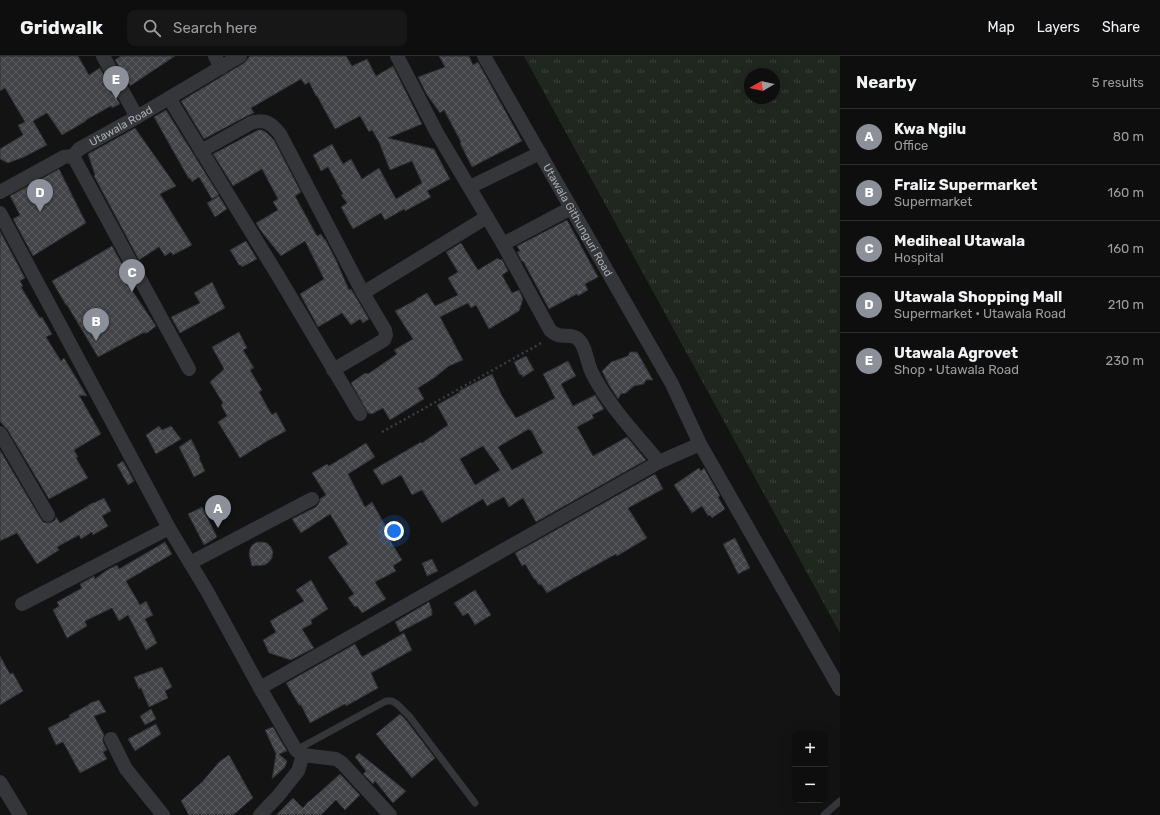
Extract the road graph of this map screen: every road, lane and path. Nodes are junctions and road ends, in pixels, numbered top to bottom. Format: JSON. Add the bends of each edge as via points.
{"nodes":[{"id":1,"x":103,"y":56,"type":"edge"},
{"id":2,"x":240,"y":56,"type":"edge"},
{"id":3,"x":397,"y":56,"type":"edge"},
{"id":4,"x":484,"y":56,"type":"edge"},
{"id":5,"x":218,"y":62,"type":"edge"},
{"id":6,"x":169,"y":98,"type":"junction"},
{"id":7,"x":137,"y":117,"type":"junction"},
{"id":8,"x":201,"y":151,"type":"junction"},
{"id":9,"x":540,"y":153,"type":"junction"},
{"id":10,"x":73,"y":156,"type":"junction"},
{"id":11,"x":470,"y":187,"type":"junction"},
{"id":12,"x":0,"y":192,"type":"edge"},
{"id":13,"x":571,"y":208,"type":"junction"},
{"id":14,"x":0,"y":213,"type":"edge"},
{"id":15,"x":487,"y":217,"type":"junction"},
{"id":16,"x":503,"y":244,"type":"junction"},
{"id":17,"x":363,"y":293,"type":"junction"},
{"id":18,"x":556,"y":334,"type":"junction"},
{"id":19,"x":189,"y":368,"type":"dead end"},
{"id":20,"x":333,"y":370,"type":"junction"},
{"id":21,"x":360,"y":414,"type":"dead end"},
{"id":22,"x":382,"y":432,"type":"dead end"},
{"id":23,"x":0,"y":434,"type":"edge"},
{"id":24,"x":700,"y":444,"type":"junction"},
{"id":25,"x":659,"y":462,"type":"junction"},
{"id":26,"x":312,"y":499,"type":"dead end"},
{"id":27,"x":48,"y":515,"type":"dead end"},
{"id":28,"x":169,"y":528,"type":"junction"},
{"id":29,"x":190,"y":563,"type":"junction"},
{"id":30,"x":22,"y":604,"type":"dead end"},
{"id":31,"x":260,"y":688,"type":"junction"},
{"id":32,"x":840,"y":689,"type":"edge"},
{"id":33,"x":111,"y":739,"type":"dead end"},
{"id":34,"x":299,"y":753,"type":"junction"},
{"id":35,"x":0,"y":782,"type":"edge"},
{"id":36,"x":840,"y":801,"type":"edge"},
{"id":37,"x":475,"y":803,"type":"dead end"},
{"id":38,"x":20,"y":815,"type":"edge"},
{"id":39,"x":163,"y":815,"type":"edge"},
{"id":40,"x":260,"y":815,"type":"edge"},
{"id":41,"x":390,"y":815,"type":"edge"},
{"id":42,"x":824,"y":815,"type":"edge"}],
"edges":[{"from":1,"to":7,"type":"street"},
{"from":2,"to":5,"type":"street","name":"Utawala Road"},
{"from":3,"to":11,"type":"street","via":[[437,133]]},
{"from":4,"to":9,"type":"street","name":"Utawala Githunguri Road"},
{"from":5,"to":6,"type":"street","name":"Utawala Road"},
{"from":6,"to":7,"type":"street","name":"Utawala Road"},
{"from":6,"to":8,"type":"street"},
{"from":7,"to":10,"type":"street","name":"Utawala Road","via":[[79,149]]},
{"from":8,"to":17,"type":"street","via":[[251,122],[258,120],[274,126]]},
{"from":8,"to":20,"type":"street"},
{"from":9,"to":11,"type":"street"},
{"from":9,"to":13,"type":"street","name":"Utawala Githunguri Road"},
{"from":10,"to":12,"type":"street","name":"Utawala Road","via":[[64,157]]},
{"from":10,"to":19,"type":"street"},
{"from":11,"to":15,"type":"street"},
{"from":13,"to":16,"type":"street"},
{"from":13,"to":24,"type":"street","name":"Utawala Githunguri Road","via":[[672,384]]},
{"from":14,"to":28,"type":"street"},
{"from":15,"to":16,"type":"street"},
{"from":15,"to":17,"type":"street"},
{"from":16,"to":18,"type":"street","via":[[550,330]]},
{"from":17,"to":20,"type":"street","via":[[386,335],[384,340]]},
{"from":18,"to":22,"type":"path"},
{"from":18,"to":25,"type":"street","via":[[578,338],[584,346],[591,371],[603,393]]},
{"from":20,"to":21,"type":"street"},
{"from":23,"to":27,"type":"street"},
{"from":24,"to":25,"type":"street"},
{"from":24,"to":32,"type":"street","name":"Utawala Githunguri Road"},
{"from":25,"to":31,"type":"street"},
{"from":26,"to":29,"type":"street"},
{"from":28,"to":29,"type":"street"},
{"from":28,"to":30,"type":"street"},
{"from":29,"to":31,"type":"street"},
{"from":31,"to":34,"type":"street"},
{"from":33,"to":39,"type":"street","via":[[126,769]]},
{"from":34,"to":37,"type":"lane","via":[[386,701],[392,701],[410,717]]},
{"from":34,"to":40,"type":"street","via":[[298,771]]},
{"from":34,"to":41,"type":"street","via":[[336,759],[342,763]]},
{"from":35,"to":38,"type":"street"},
{"from":36,"to":42,"type":"lane"}]}
